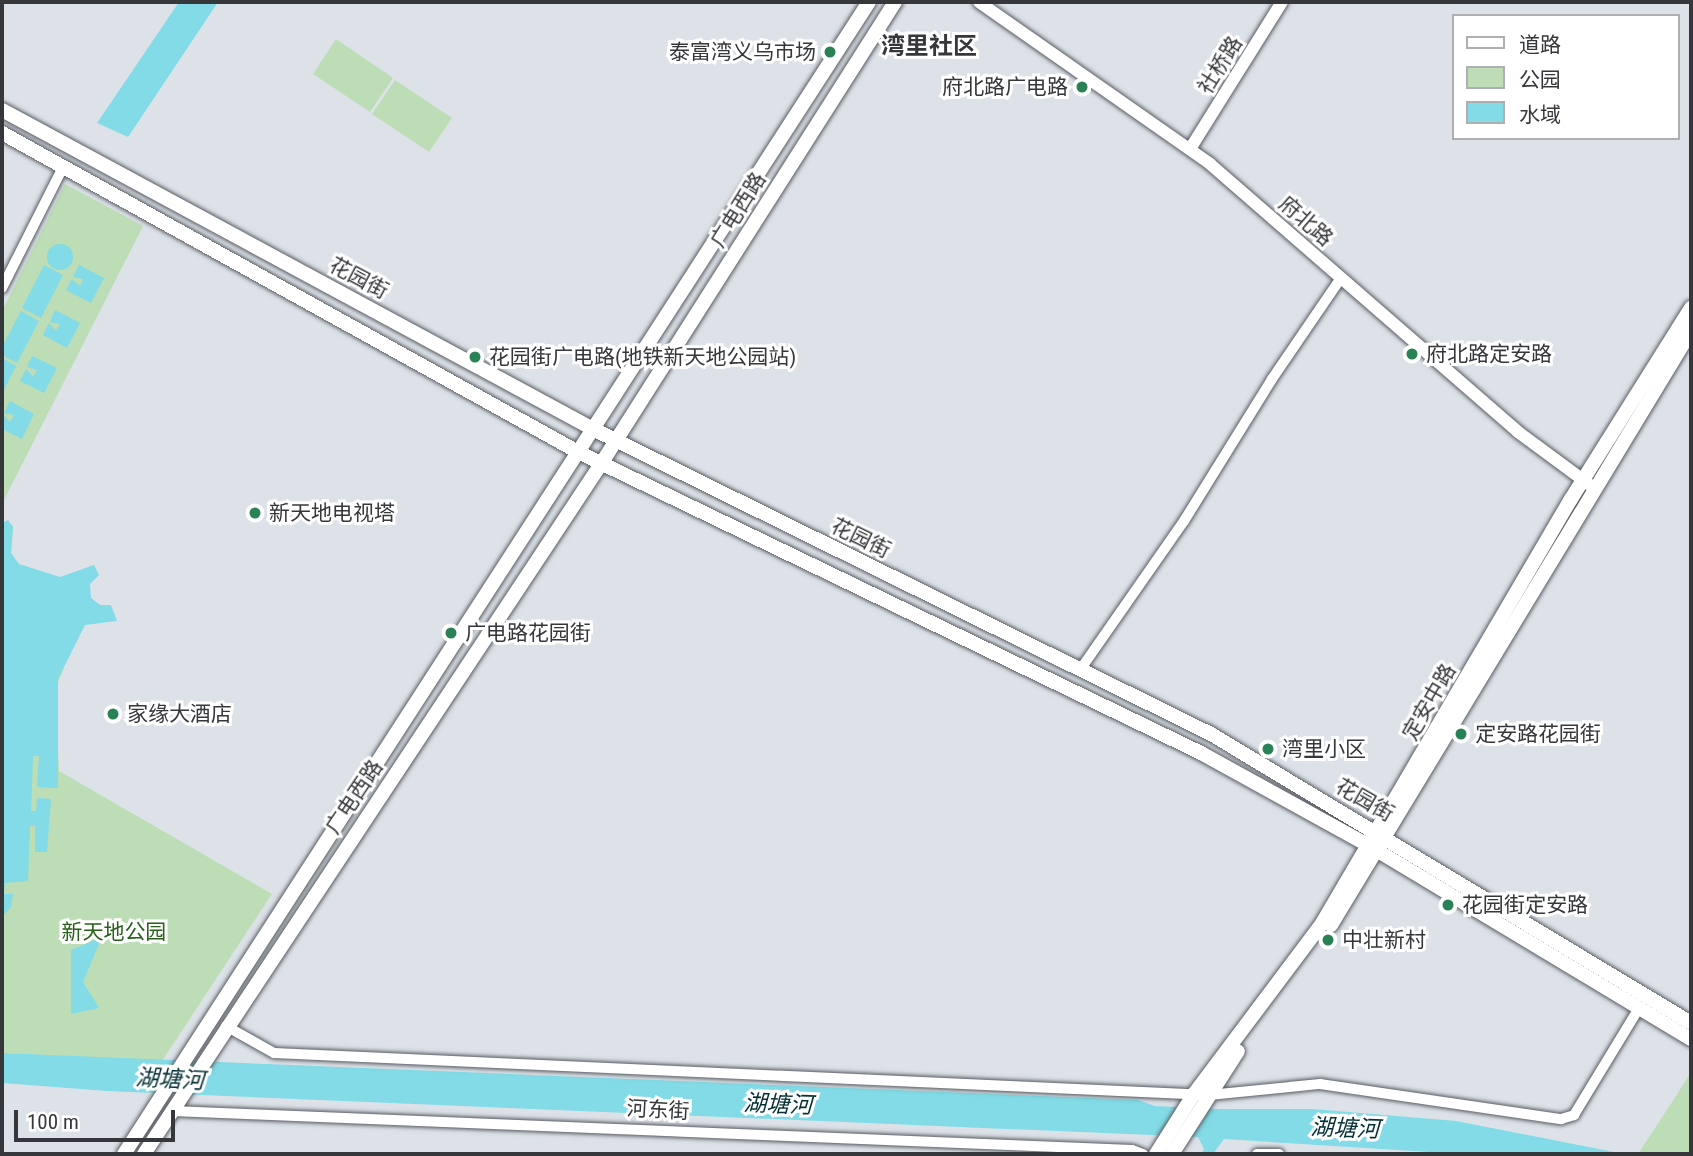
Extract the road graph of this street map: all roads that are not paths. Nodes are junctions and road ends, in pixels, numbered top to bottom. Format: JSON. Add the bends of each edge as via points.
{"nodes":[{"id":1,"x":869,"y":2,"type":"edge"},
{"id":2,"x":895,"y":2,"type":"edge"},
{"id":3,"x":979,"y":2,"type":"edge"},
{"id":4,"x":1282,"y":2,"type":"edge"},
{"id":5,"x":2,"y":110,"type":"edge"},
{"id":6,"x":2,"y":133,"type":"edge"},
{"id":7,"x":1190,"y":149,"type":"junction"},
{"id":8,"x":63,"y":167,"type":"junction"},
{"id":9,"x":1341,"y":278,"type":"junction"},
{"id":10,"x":2,"y":288,"type":"edge"},
{"id":11,"x":1691,"y":308,"type":"edge"},
{"id":12,"x":1691,"y":331,"type":"edge"},
{"id":13,"x":593,"y":429,"type":"junction"},
{"id":14,"x":616,"y":440,"type":"junction"},
{"id":15,"x":580,"y":453,"type":"junction"},
{"id":16,"x":601,"y":464,"type":"junction"},
{"id":17,"x":1588,"y":484,"type":"junction"},
{"id":18,"x":1080,"y":670,"type":"junction"},
{"id":19,"x":1382,"y":834,"type":"junction"},
{"id":20,"x":1374,"y":849,"type":"junction"},
{"id":21,"x":1639,"y":1008,"type":"junction"},
{"id":22,"x":1691,"y":1023,"type":"edge"},
{"id":23,"x":226,"y":1026,"type":"junction"},
{"id":24,"x":1691,"y":1039,"type":"edge"},
{"id":25,"x":1199,"y":1099,"type":"junction"},
{"id":26,"x":176,"y":1105,"type":"junction"},
{"id":27,"x":1167,"y":1149,"type":"edge"},
{"id":28,"x":124,"y":1154,"type":"edge"},
{"id":29,"x":144,"y":1154,"type":"edge"},
{"id":30,"x":1143,"y":1154,"type":"edge"},
{"id":31,"x":1257,"y":1154,"type":"edge"},
{"id":32,"x":1279,"y":1154,"type":"edge"}],
"edges":[{"from":1,"to":13,"type":"main road","name":"广电西路"},
{"from":2,"to":14,"type":"main road","name":"广电西路"},
{"from":3,"to":7,"type":"street","name":"府北路"},
{"from":4,"to":7,"type":"street","name":"社桥路"},
{"from":5,"to":13,"type":"main road","name":"花园街"},
{"from":6,"to":8,"type":"main road","name":"花园街"},
{"from":7,"to":9,"type":"street","name":"府北路"},
{"from":8,"to":10,"type":"street"},
{"from":8,"to":15,"type":"main road","name":"花园街"},
{"from":9,"to":17,"type":"street","name":"府北路","via":[[1518,432]]},
{"from":9,"to":18,"type":"street","via":[[1184,521]]},
{"from":11,"to":17,"type":"main road","name":"定安中路"},
{"from":12,"to":17,"type":"main road","name":"定安中路"},
{"from":13,"to":14,"type":"main road","name":"花园街"},
{"from":13,"to":15,"type":"main road","name":"广电西路"},
{"from":14,"to":16,"type":"main road","name":"广电西路"},
{"from":14,"to":18,"type":"main road","name":"花园街"},
{"from":15,"to":16,"type":"main road","name":"花园街"},
{"from":15,"to":28,"type":"main road","name":"广电西路"},
{"from":16,"to":20,"type":"main road","name":"花园街","via":[[1201,753]]},
{"from":16,"to":23,"type":"main road","name":"广电西路"},
{"from":17,"to":19,"type":"main road","name":"定安中路"},
{"from":18,"to":19,"type":"main road","name":"花园街","via":[[1211,734]]},
{"from":19,"to":20,"type":"main road","name":"定安中路"},
{"from":19,"to":22,"type":"main road","name":"花园街"},
{"from":20,"to":21,"type":"main road","name":"花园街"},
{"from":20,"to":25,"type":"main road","name":"定安中路"},
{"from":21,"to":24,"type":"main road","name":"花园街"},
{"from":21,"to":25,"type":"street","via":[[1574,1115],[1560,1119],[1320,1084]]},
{"from":23,"to":25,"type":"street","via":[[274,1053]]},
{"from":23,"to":26,"type":"main road","name":"广电西路"},
{"from":25,"to":27,"type":"main road","name":"定安中路"},
{"from":26,"to":29,"type":"main road","name":"广电西路"},
{"from":26,"to":30,"type":"street","name":"河东街"},
{"from":31,"to":32,"type":"street"}]}
